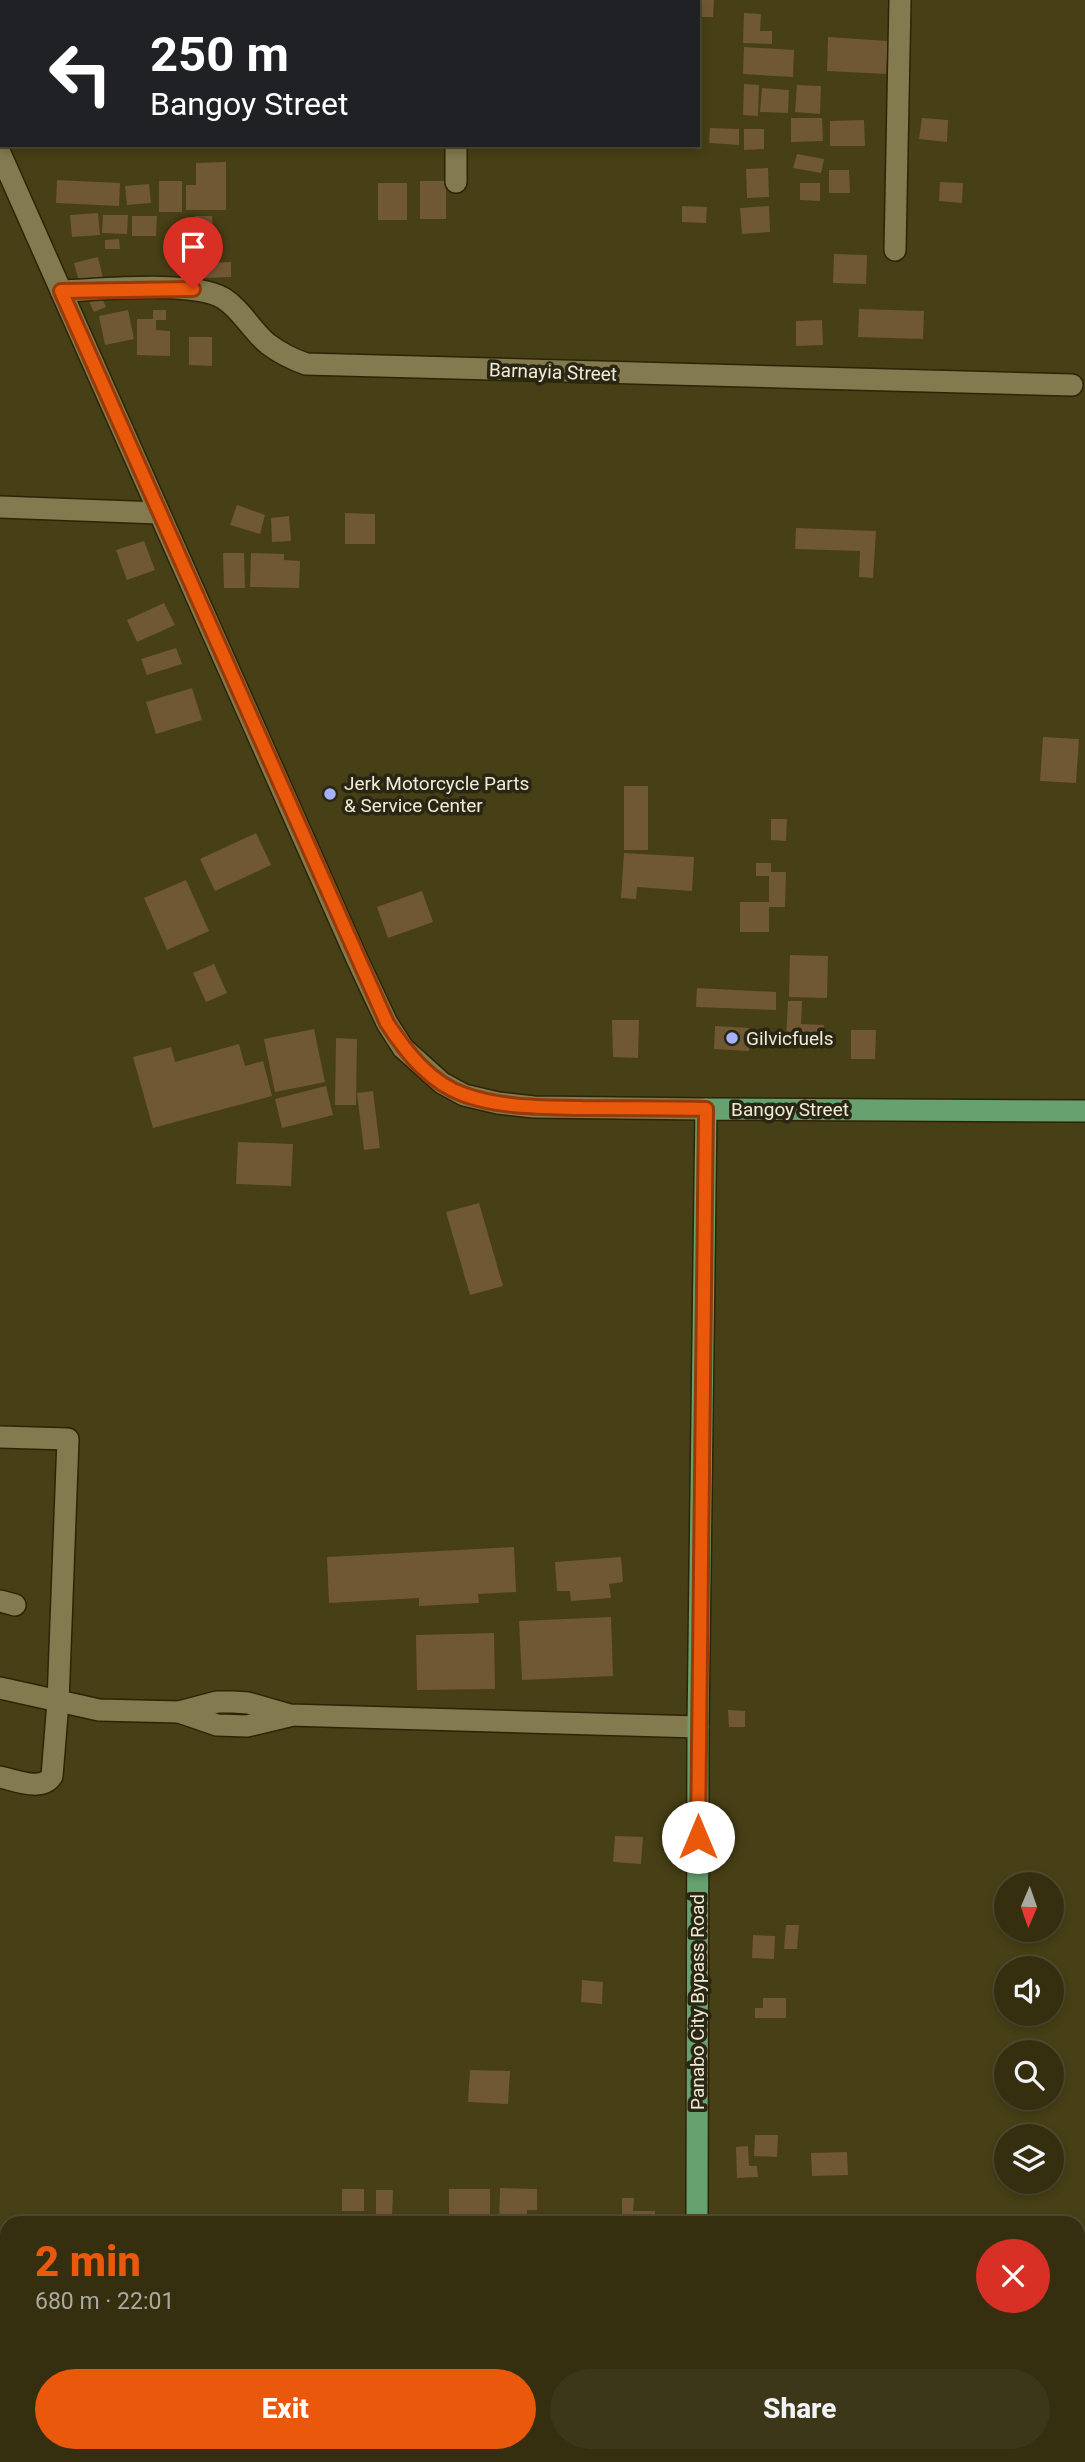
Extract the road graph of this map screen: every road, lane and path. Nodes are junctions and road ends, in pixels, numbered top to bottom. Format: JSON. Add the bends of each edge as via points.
{"nodes":[{"id":1,"x":900,"y":0,"type":"edge"},
{"id":2,"x":456,"y":147,"type":"edge"},
{"id":3,"x":0,"y":153,"type":"edge"},
{"id":4,"x":456,"y":182,"type":"dead end"},
{"id":5,"x":895,"y":250,"type":"dead end"},
{"id":6,"x":61,"y":291,"type":"junction"},
{"id":7,"x":1072,"y":385,"type":"dead end"},
{"id":8,"x":0,"y":507,"type":"edge"},
{"id":9,"x":159,"y":513,"type":"junction"},
{"id":10,"x":706,"y":1109,"type":"junction"},
{"id":11,"x":1085,"y":1111,"type":"edge"},
{"id":12,"x":0,"y":1437,"type":"edge"},
{"id":13,"x":0,"y":1688,"type":"edge"},
{"id":14,"x":58,"y":1702,"type":"junction"},
{"id":15,"x":698,"y":1727,"type":"junction"},
{"id":16,"x":0,"y":1777,"type":"edge"},
{"id":17,"x":696,"y":2216,"type":"edge"}],
"edges":[{"from":1,"to":5,"type":"street"},
{"from":2,"to":4,"type":"street"},
{"from":3,"to":6,"type":"street","name":"Bangoy Street"},
{"from":6,"to":7,"type":"street","name":"Barnayia Street","via":[[193,289],[220,296],[239,309],[266,342],[306,364]]},
{"from":6,"to":9,"type":"street","name":"Bangoy Street"},
{"from":8,"to":9,"type":"street"},
{"from":9,"to":10,"type":"street","name":"Bangoy Street","via":[[357,958],[403,1048],[442,1083],[464,1095],[498,1103]]},
{"from":10,"to":11,"type":"main road","name":"Bangoy Street"},
{"from":10,"to":15,"type":"main road","name":"Panabo City Bypass Road"},
{"from":12,"to":14,"type":"street","via":[[68,1439]]},
{"from":13,"to":14,"type":"street"},
{"from":14,"to":15,"type":"street","via":[[99,1710],[179,1712],[217,1702],[240,1702],[290,1716]]},
{"from":14,"to":16,"type":"street","via":[[51,1780],[40,1784]]},
{"from":15,"to":17,"type":"main road","name":"Panabo City Bypass Road"}]}
